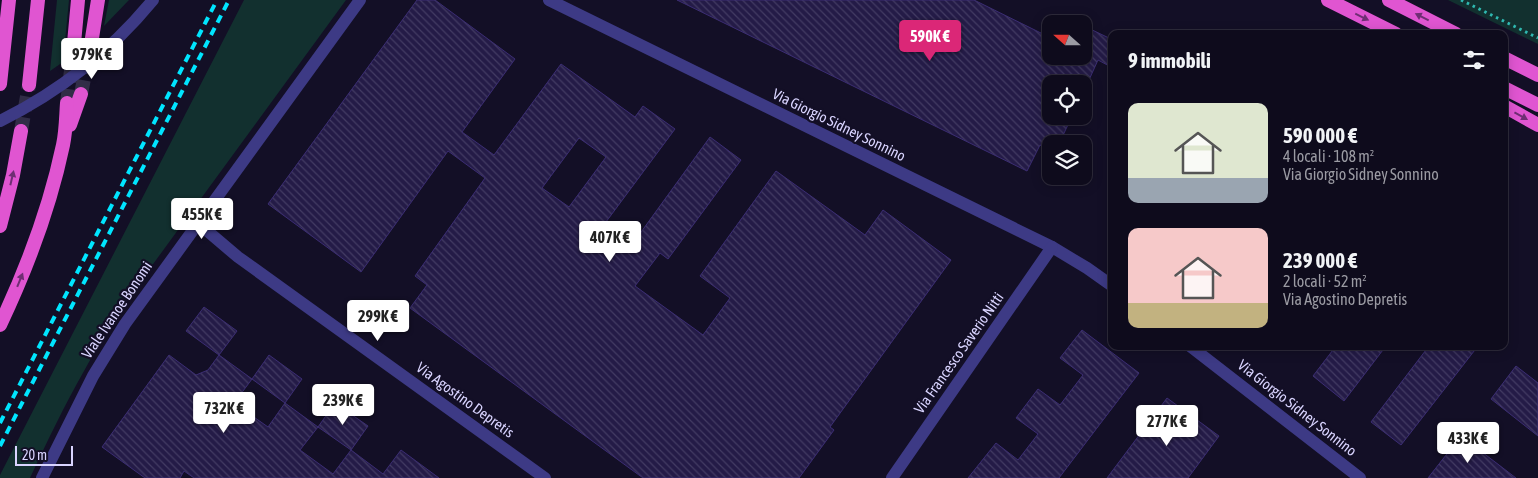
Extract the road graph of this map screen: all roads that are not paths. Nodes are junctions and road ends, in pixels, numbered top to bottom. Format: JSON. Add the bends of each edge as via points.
{"nodes":[{"id":1,"x":10,"y":0,"type":"edge"},
{"id":2,"x":38,"y":0,"type":"edge"},
{"id":3,"x":78,"y":0,"type":"edge"},
{"id":4,"x":98,"y":0,"type":"edge"},
{"id":5,"x":153,"y":0,"type":"edge"},
{"id":6,"x":360,"y":0,"type":"edge"},
{"id":7,"x":549,"y":0,"type":"edge"},
{"id":8,"x":1328,"y":0,"type":"edge"},
{"id":9,"x":1388,"y":0,"type":"edge"},
{"id":10,"x":1388,"y":30,"type":"edge"},
{"id":11,"x":1448,"y":30,"type":"edge"},
{"id":12,"x":92,"y":38,"type":"tunnel mouth"},
{"id":13,"x":73,"y":54,"type":"tunnel mouth"},
{"id":14,"x":1508,"y":60,"type":"edge"},
{"id":15,"x":1538,"y":75,"type":"edge"},
{"id":16,"x":0,"y":84,"type":"edge"},
{"id":17,"x":29,"y":85,"type":"tunnel mouth"},
{"id":18,"x":1508,"y":90,"type":"edge"},
{"id":19,"x":81,"y":94,"type":"tunnel mouth"},
{"id":20,"x":67,"y":103,"type":"tunnel mouth"},
{"id":21,"x":1538,"y":105,"type":"edge"},
{"id":22,"x":1508,"y":108,"type":"edge"},
{"id":23,"x":0,"y":121,"type":"edge"},
{"id":24,"x":1538,"y":126,"type":"edge"},
{"id":25,"x":21,"y":131,"type":"tunnel mouth"},
{"id":26,"x":63,"y":145,"type":"junction"},
{"id":27,"x":198,"y":223,"type":"junction"},
{"id":28,"x":0,"y":226,"type":"edge"},
{"id":29,"x":1052,"y":248,"type":"junction"},
{"id":30,"x":1108,"y":283,"type":"edge"},
{"id":31,"x":0,"y":324,"type":"edge"},
{"id":32,"x":1195,"y":350,"type":"edge"},
{"id":33,"x":42,"y":478,"type":"edge"},
{"id":34,"x":545,"y":478,"type":"edge"},
{"id":35,"x":892,"y":478,"type":"edge"},
{"id":36,"x":1360,"y":478,"type":"edge"}],
"edges":[{"from":1,"to":16,"type":"highway"},
{"from":2,"to":17,"type":"highway"},
{"from":3,"to":13,"type":"highway"},
{"from":4,"to":12,"type":"highway"},
{"from":5,"to":23,"type":"street","via":[[88,66],[46,96]]},
{"from":6,"to":27,"type":"street","name":"Viale Ivanoe Bonomi"},
{"from":7,"to":29,"type":"street","name":"Via Giorgio Sidney Sonnino"},
{"from":8,"to":10,"type":"highway","one_way":true},
{"from":11,"to":9,"type":"highway","one_way":true},
{"from":14,"to":15,"type":"highway"},
{"from":18,"to":21,"type":"highway"},
{"from":19,"to":26,"type":"highway"},
{"from":20,"to":26,"type":"highway"},
{"from":22,"to":24,"type":"highway","one_way":true},
{"from":28,"to":25,"type":"highway","one_way":true},
{"from":31,"to":26,"type":"highway","one_way":true,"via":[[37,235]]},
{"from":27,"to":33,"type":"street","name":"Viale Ivanoe Bonomi","via":[[104,358]]},
{"from":27,"to":34,"type":"street","name":"Via Agostino Depretis","via":[[238,257]]},
{"from":29,"to":30,"type":"street","name":"Via Giorgio Sidney Sonnino"},
{"from":29,"to":35,"type":"street","name":"Via Francesco Saverio Nitti"},
{"from":32,"to":36,"type":"street","name":"Via Giorgio Sidney Sonnino"}]}
